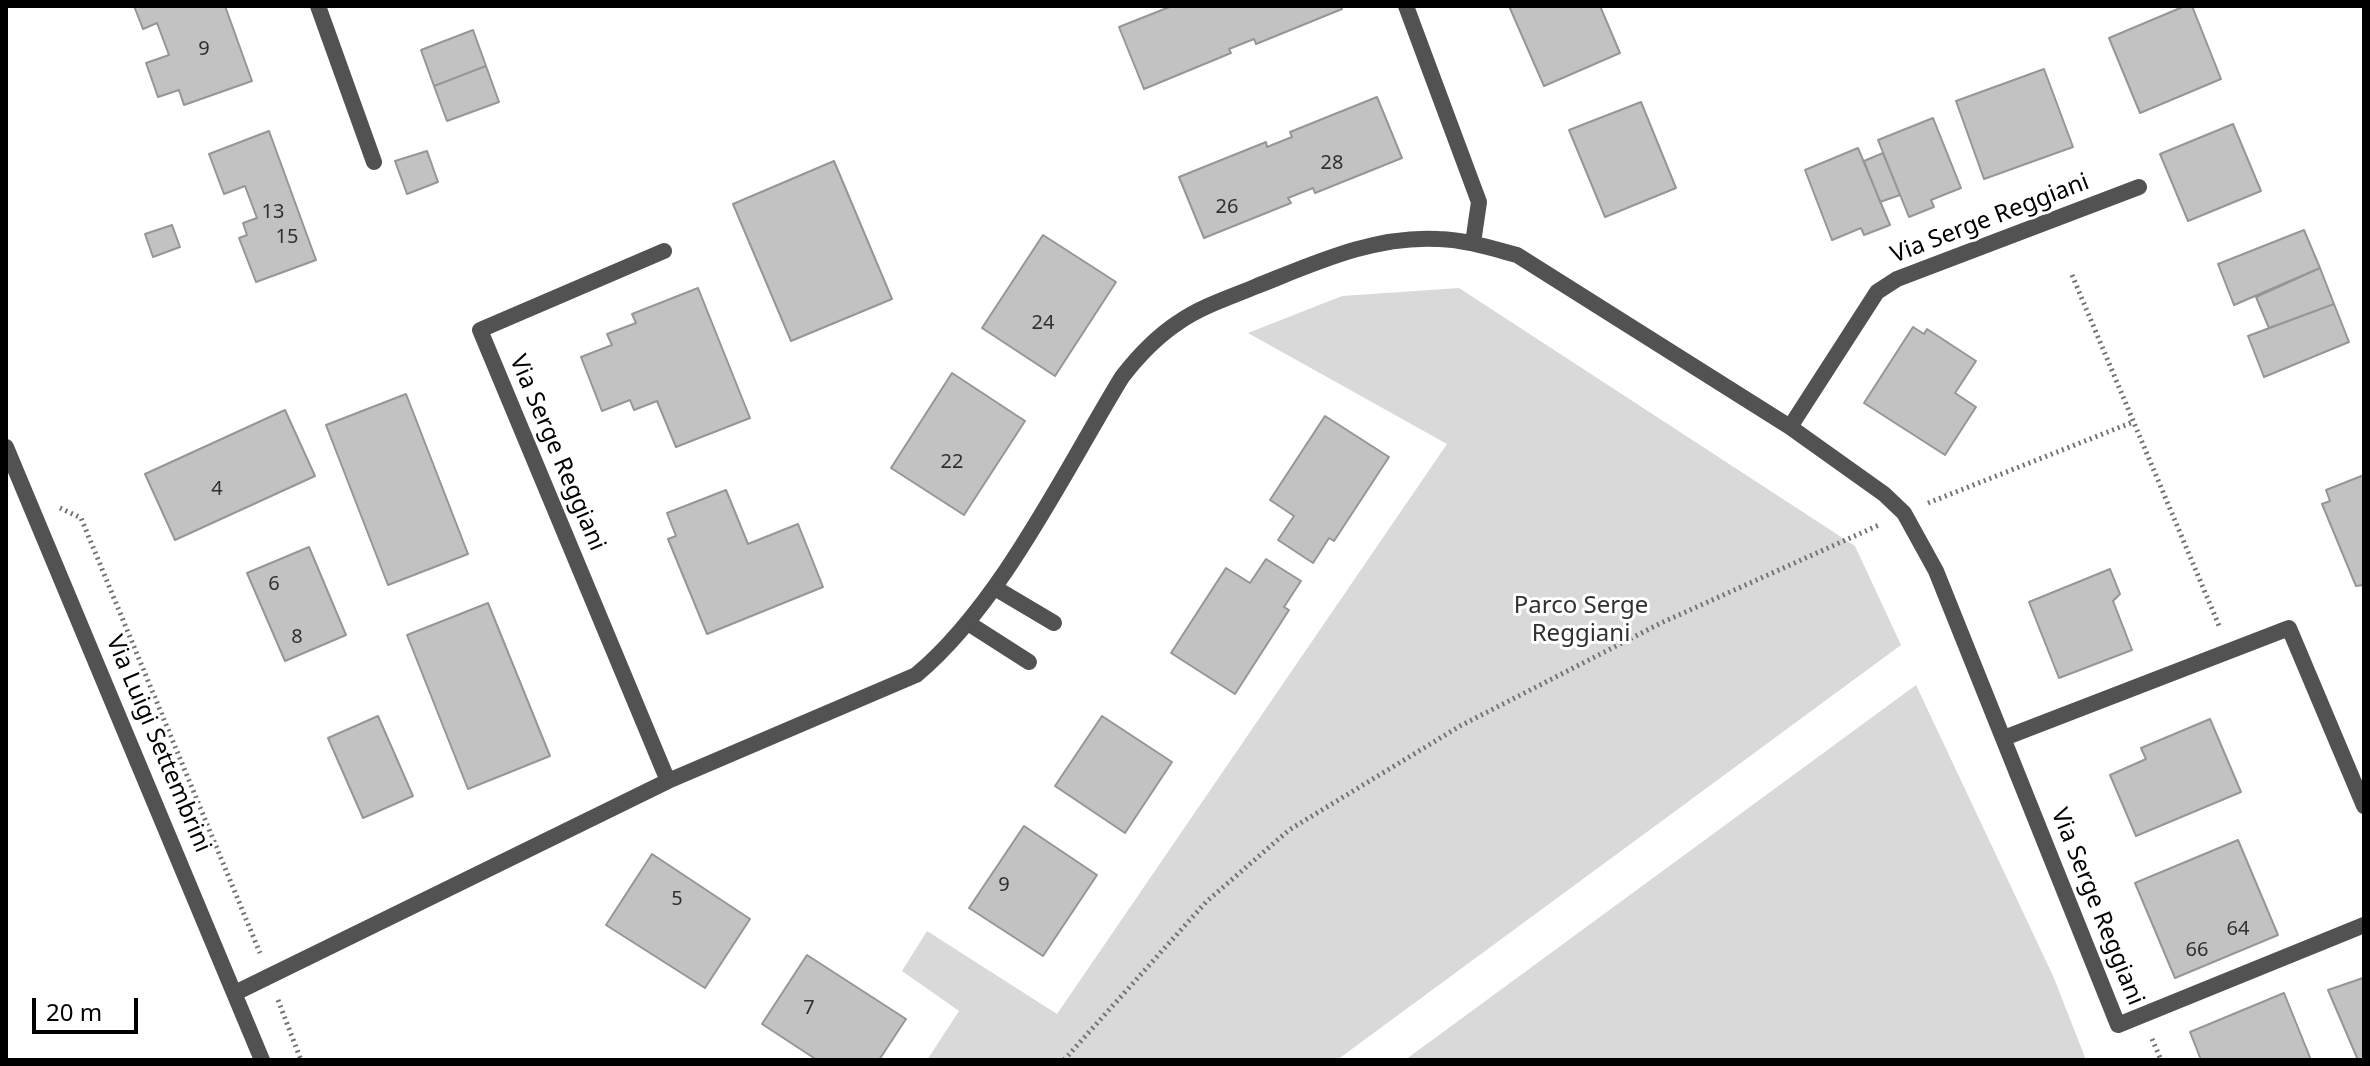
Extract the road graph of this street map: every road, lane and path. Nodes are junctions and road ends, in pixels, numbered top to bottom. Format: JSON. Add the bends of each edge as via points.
{"nodes":[{"id":1,"x":318,"y":6,"type":"edge"},
{"id":2,"x":1406,"y":6,"type":"edge"},
{"id":3,"x":374,"y":162,"type":"dead end"},
{"id":4,"x":2139,"y":187,"type":"dead end"},
{"id":5,"x":1473,"y":243,"type":"junction"},
{"id":6,"x":664,"y":251,"type":"dead end"},
{"id":7,"x":2072,"y":275,"type":"dead end"},
{"id":8,"x":2133,"y":422,"type":"junction"},
{"id":9,"x":1790,"y":427,"type":"junction"},
{"id":10,"x":6,"y":447,"type":"edge"},
{"id":11,"x":31,"y":505,"type":"junction"},
{"id":12,"x":1904,"y":513,"type":"junction"},
{"id":13,"x":995,"y":588,"type":"junction"},
{"id":14,"x":968,"y":623,"type":"junction"},
{"id":15,"x":1054,"y":623,"type":"dead end"},
{"id":16,"x":2230,"y":651,"type":"junction"},
{"id":17,"x":1029,"y":662,"type":"dead end"},
{"id":18,"x":2004,"y":738,"type":"junction"},
{"id":19,"x":668,"y":781,"type":"junction"},
{"id":20,"x":2364,"y":806,"type":"edge"},
{"id":21,"x":2364,"y":925,"type":"edge"},
{"id":22,"x":269,"y":976,"type":"junction"},
{"id":23,"x":235,"y":993,"type":"junction"},
{"id":24,"x":262,"y":1060,"type":"edge"},
{"id":25,"x":301,"y":1060,"type":"edge"},
{"id":26,"x":1064,"y":1060,"type":"edge"}],
"edges":[{"from":1,"to":3,"type":"street"},
{"from":2,"to":5,"type":"street","via":[[1479,202]]},
{"from":4,"to":9,"type":"street","name":"Via Serge Reggiani","via":[[1897,279],[1877,292]]},
{"from":5,"to":9,"type":"street","name":"Via Serge Reggiani","via":[[1517,255]]},
{"from":5,"to":13,"type":"street","name":"Via Serge Reggiani","via":[[1437,238],[1336,255],[1181,320],[1147,346],[1122,377]]},
{"from":6,"to":19,"type":"street","name":"Via Serge Reggiani","via":[[480,330]]},
{"from":7,"to":8,"type":"path"},
{"from":8,"to":12,"type":"path"},
{"from":8,"to":16,"type":"path"},
{"from":9,"to":12,"type":"street","name":"Via Serge Reggiani"},
{"from":10,"to":11,"type":"street","name":"Via Luigi Settembrini"},
{"from":11,"to":22,"type":"path","via":[[62,508],[81,518]]},
{"from":11,"to":23,"type":"street","name":"Via Luigi Settembrini"},
{"from":12,"to":18,"type":"street","name":"Via Serge Reggiani","via":[[1936,571]]},
{"from":12,"to":26,"type":"path","via":[[1661,623],[1460,726],[1289,830],[1206,902]]},
{"from":13,"to":14,"type":"street","name":"Via Serge Reggiani"},
{"from":13,"to":15,"type":"street"},
{"from":14,"to":17,"type":"street"},
{"from":14,"to":19,"type":"street","name":"Via Serge Reggiani","via":[[916,675]]},
{"from":16,"to":18,"type":"street"},
{"from":16,"to":20,"type":"street","via":[[2289,628]]},
{"from":18,"to":21,"type":"street","name":"Via Serge Reggiani","via":[[2118,1025]]},
{"from":19,"to":22,"type":"street","name":"Via Serge Reggiani"},
{"from":22,"to":23,"type":"street","name":"Via Serge Reggiani"},
{"from":22,"to":25,"type":"path"},
{"from":23,"to":24,"type":"street","name":"Via Luigi Settembrini"}]}
